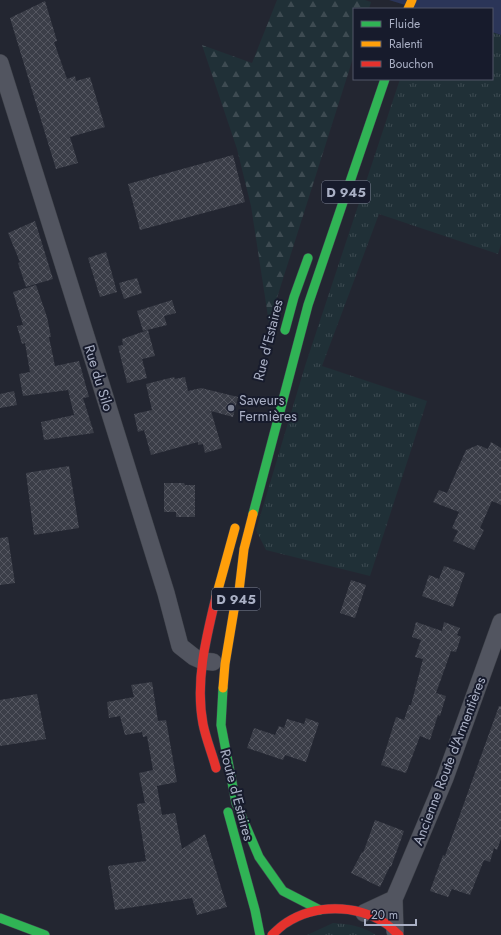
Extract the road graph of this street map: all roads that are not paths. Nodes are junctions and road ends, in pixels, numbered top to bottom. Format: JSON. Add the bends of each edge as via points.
{"nodes":[{"id":1,"x":0,"y":63,"type":"edge"},
{"id":2,"x":385,"y":80,"type":"edge"},
{"id":3,"x":310,"y":253,"type":"dead end"},
{"id":4,"x":283,"y":339,"type":"dead end"},
{"id":5,"x":236,"y":522,"type":"dead end"},
{"id":6,"x":501,"y":622,"type":"edge"},
{"id":7,"x":203,"y":661,"type":"junction"},
{"id":8,"x":225,"y":664,"type":"junction"},
{"id":9,"x":219,"y":778,"type":"dead end"},
{"id":10,"x":225,"y":801,"type":"dead end"},
{"id":11,"x":395,"y":896,"type":"junction"},
{"id":12,"x":320,"y":910,"type":"junction"},
{"id":13,"x":364,"y":913,"type":"junction"},
{"id":14,"x":0,"y":918,"type":"edge"},
{"id":15,"x":397,"y":933,"type":"edge"},
{"id":16,"x":45,"y":935,"type":"edge"},
{"id":17,"x":260,"y":935,"type":"edge"},
{"id":18,"x":272,"y":935,"type":"edge"}],
"edges":[{"from":1,"to":7,"type":"street","name":"Rue du Silo","via":[[180,646]]},
{"from":2,"to":8,"type":"main road","number":"D 945","via":[[308,305],[244,549]]},
{"from":3,"to":4,"type":"main road","name":"Rue d'Estaires","via":[[294,297]]},
{"from":5,"to":7,"type":"main road","number":"D 945"},
{"from":6,"to":11,"type":"street","name":"Ancienne Route d'Armentières","via":[[445,778]]},
{"from":7,"to":8,"type":"street","name":"Rue du Silo"},
{"from":7,"to":9,"type":"main road","name":"Route d'Estaires","number":"D 945","via":[[200,683],[202,718]]},
{"from":8,"to":12,"type":"main road","name":"Route d'Estaires","number":"D 945","via":[[221,725],[236,803],[259,857],[283,891]]},
{"from":10,"to":17,"type":"main road","name":"Route d'Estaires"},
{"from":11,"to":13,"type":"street"},
{"from":11,"to":15,"type":"street","name":"Ancienne Route d'Armentières"},
{"from":12,"to":13,"type":"main road","via":[[350,910]]},
{"from":12,"to":18,"type":"main road","via":[[287,922]]},
{"from":13,"to":15,"type":"main road"},
{"from":14,"to":16,"type":"main road"}]}
